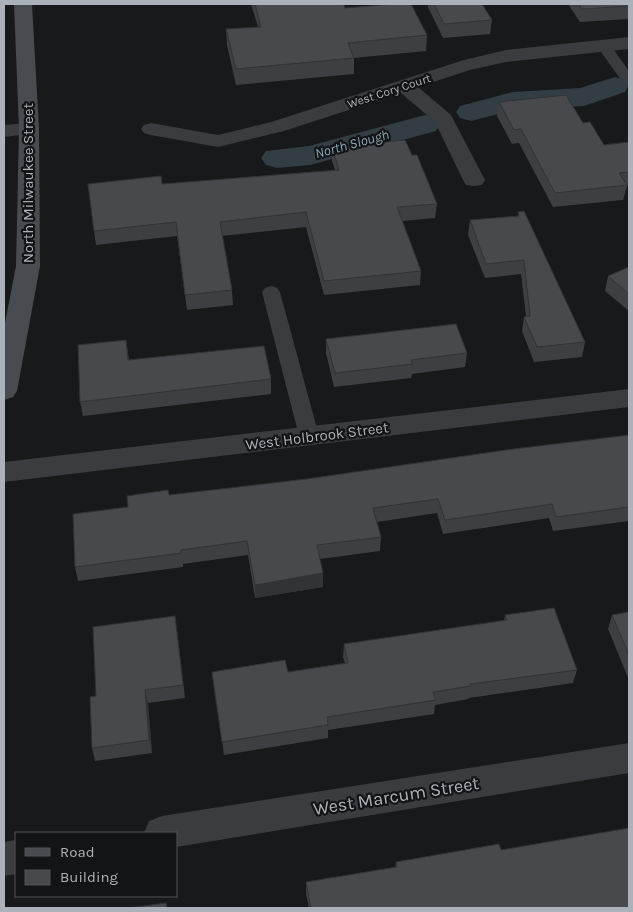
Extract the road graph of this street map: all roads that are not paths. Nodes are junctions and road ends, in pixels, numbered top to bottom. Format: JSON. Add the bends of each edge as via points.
{"nodes":[{"id":1,"x":23,"y":4,"type":"edge"},
{"id":2,"x":629,"y":43,"type":"edge"},
{"id":3,"x":603,"y":45,"type":"junction"},
{"id":4,"x":629,"y":81,"type":"edge"},
{"id":5,"x":405,"y":86,"type":"junction"},
{"id":6,"x":29,"y":129,"type":"junction"},
{"id":7,"x":151,"y":129,"type":"dead end"},
{"id":8,"x":4,"y":131,"type":"edge"},
{"id":9,"x":474,"y":180,"type":"dead end"},
{"id":10,"x":271,"y":292,"type":"dead end"},
{"id":11,"x":4,"y":390,"type":"edge"},
{"id":12,"x":629,"y":398,"type":"edge"},
{"id":13,"x":309,"y":436,"type":"junction"},
{"id":14,"x":4,"y":472,"type":"edge"},
{"id":15,"x":629,"y":758,"type":"edge"},
{"id":16,"x":168,"y":832,"type":"edge"}],
"edges":[{"from":1,"to":6,"type":"main road","name":"North Milwaukee Street"},
{"from":2,"to":3,"type":"street","name":"West Cory Court"},
{"from":3,"to":4,"type":"lane"},
{"from":3,"to":5,"type":"street","name":"West Cory Court","via":[[506,56]]},
{"from":5,"to":7,"type":"street","name":"West Cory Court","via":[[277,127],[218,141]]},
{"from":5,"to":9,"type":"street","via":[[444,119]]},
{"from":6,"to":8,"type":"street"},
{"from":6,"to":11,"type":"main road","name":"North Milwaukee Street","via":[[28,266]]},
{"from":10,"to":13,"type":"lane"},
{"from":12,"to":13,"type":"street","name":"West Holbrook Street"},
{"from":13,"to":14,"type":"street","name":"West Holbrook Street"},
{"from":15,"to":16,"type":"street","name":"West Marcum Street"}]}
